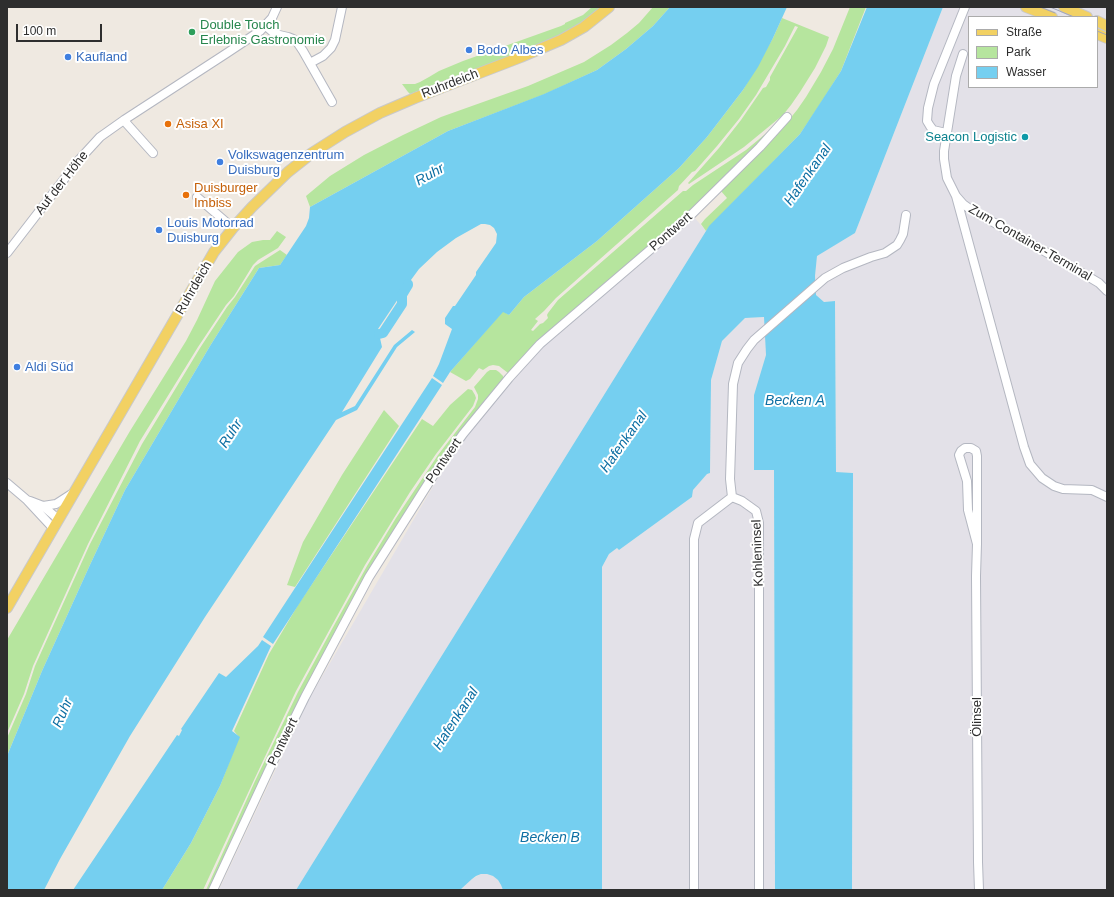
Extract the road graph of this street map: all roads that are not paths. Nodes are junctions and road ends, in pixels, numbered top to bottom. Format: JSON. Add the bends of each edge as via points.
{"nodes":[{"id":1,"x":277,"y":7,"type":"edge"},
{"id":2,"x":342,"y":7,"type":"edge"},
{"id":3,"x":609,"y":7,"type":"edge"},
{"id":4,"x":965,"y":7,"type":"edge"},
{"id":5,"x":1026,"y":7,"type":"edge"},
{"id":6,"x":1064,"y":7,"type":"edge"},
{"id":7,"x":1049,"y":16,"type":"edge"},
{"id":8,"x":1085,"y":16,"type":"edge"},
{"id":9,"x":1098,"y":22,"type":"edge"},
{"id":10,"x":266,"y":26,"type":"junction"},
{"id":11,"x":1107,"y":26,"type":"edge"},
{"id":12,"x":963,"y":54,"type":"dead end"},
{"id":13,"x":310,"y":63,"type":"junction"},
{"id":14,"x":332,"y":102,"type":"dead end"},
{"id":15,"x":787,"y":117,"type":"dead end"},
{"id":16,"x":124,"y":120,"type":"junction"},
{"id":17,"x":946,"y":133,"type":"junction"},
{"id":18,"x":154,"y":153,"type":"dead end"},
{"id":19,"x":956,"y":196,"type":"junction"},
{"id":20,"x":197,"y":197,"type":"dead end"},
{"id":21,"x":906,"y":215,"type":"dead end"},
{"id":22,"x":233,"y":228,"type":"junction"},
{"id":23,"x":7,"y":253,"type":"edge"},
{"id":24,"x":1107,"y":291,"type":"edge"},
{"id":25,"x":7,"y":483,"type":"edge"},
{"id":26,"x":73,"y":493,"type":"junction"},
{"id":27,"x":732,"y":497,"type":"junction"},
{"id":28,"x":1107,"y":497,"type":"edge"},
{"id":29,"x":27,"y":500,"type":"junction"},
{"id":30,"x":43,"y":506,"type":"junction"},
{"id":31,"x":56,"y":523,"type":"junction"},
{"id":32,"x":977,"y":544,"type":"junction"},
{"id":33,"x":7,"y":608,"type":"edge"},
{"id":34,"x":213,"y":890,"type":"edge"},
{"id":35,"x":694,"y":890,"type":"edge"},
{"id":36,"x":759,"y":890,"type":"edge"},
{"id":37,"x":979,"y":890,"type":"edge"}],
"edges":[{"from":1,"to":10,"type":"street","name":"Auf der Höhe"},
{"from":2,"to":13,"type":"street","via":[[331,48]]},
{"from":3,"to":22,"type":"main road","name":"Ruhrdeich","via":[[584,27],[561,40],[415,98],[345,132],[288,172]]},
{"from":4,"to":17,"type":"street","via":[[934,84],[928,108],[927,121],[930,126],[933,130]]},
{"from":5,"to":7,"type":"main road"},
{"from":6,"to":8,"type":"main road"},
{"from":9,"to":11,"type":"main road"},
{"from":10,"to":13,"type":"street","via":[[275,34],[293,39]]},
{"from":10,"to":16,"type":"street","name":"Auf der Höhe"},
{"from":12,"to":17,"type":"street","name":"Zum Container-Terminal","via":[[956,76]]},
{"from":13,"to":14,"type":"street"},
{"from":15,"to":34,"type":"street","name":"Pontwert","via":[[692,214],[540,344],[463,434],[433,476],[365,584],[305,697]]},
{"from":16,"to":18,"type":"street"},
{"from":16,"to":23,"type":"street","name":"Auf der Höhe","via":[[100,137],[78,161]]},
{"from":17,"to":19,"type":"street","name":"Zum Container-Terminal","via":[[945,166],[947,178]]},
{"from":19,"to":24,"type":"street","name":"Zum Container-Terminal","via":[[962,204],[1099,283]]},
{"from":19,"to":28,"type":"street","via":[[1030,464],[1050,484],[1064,489],[1092,490]]},
{"from":20,"to":22,"type":"street"},
{"from":21,"to":27,"type":"street","via":[[903,234],[893,248],[825,278],[761,334],[738,363],[733,384],[730,479]]},
{"from":22,"to":26,"type":"main road","name":"Ruhrdeich","via":[[214,252]]},
{"from":25,"to":29,"type":"street"},
{"from":26,"to":30,"type":"street","via":[[56,504]]},
{"from":26,"to":31,"type":"main road","name":"Ruhrdeich"},
{"from":27,"to":35,"type":"street","via":[[698,523],[694,539]]},
{"from":27,"to":36,"type":"street","name":"Kohleninsel","via":[[756,511],[759,524]]},
{"from":29,"to":30,"type":"street"},
{"from":29,"to":31,"type":"street"},
{"from":30,"to":31,"type":"street"},
{"from":31,"to":33,"type":"main road","name":"Ruhrdeich"},
{"from":32,"to":32,"type":"street","name":"Ölinsel","via":[[977,456],[976,451],[965,448],[959,455],[967,481],[968,510]]},
{"from":32,"to":37,"type":"street","name":"Ölinsel"}]}
